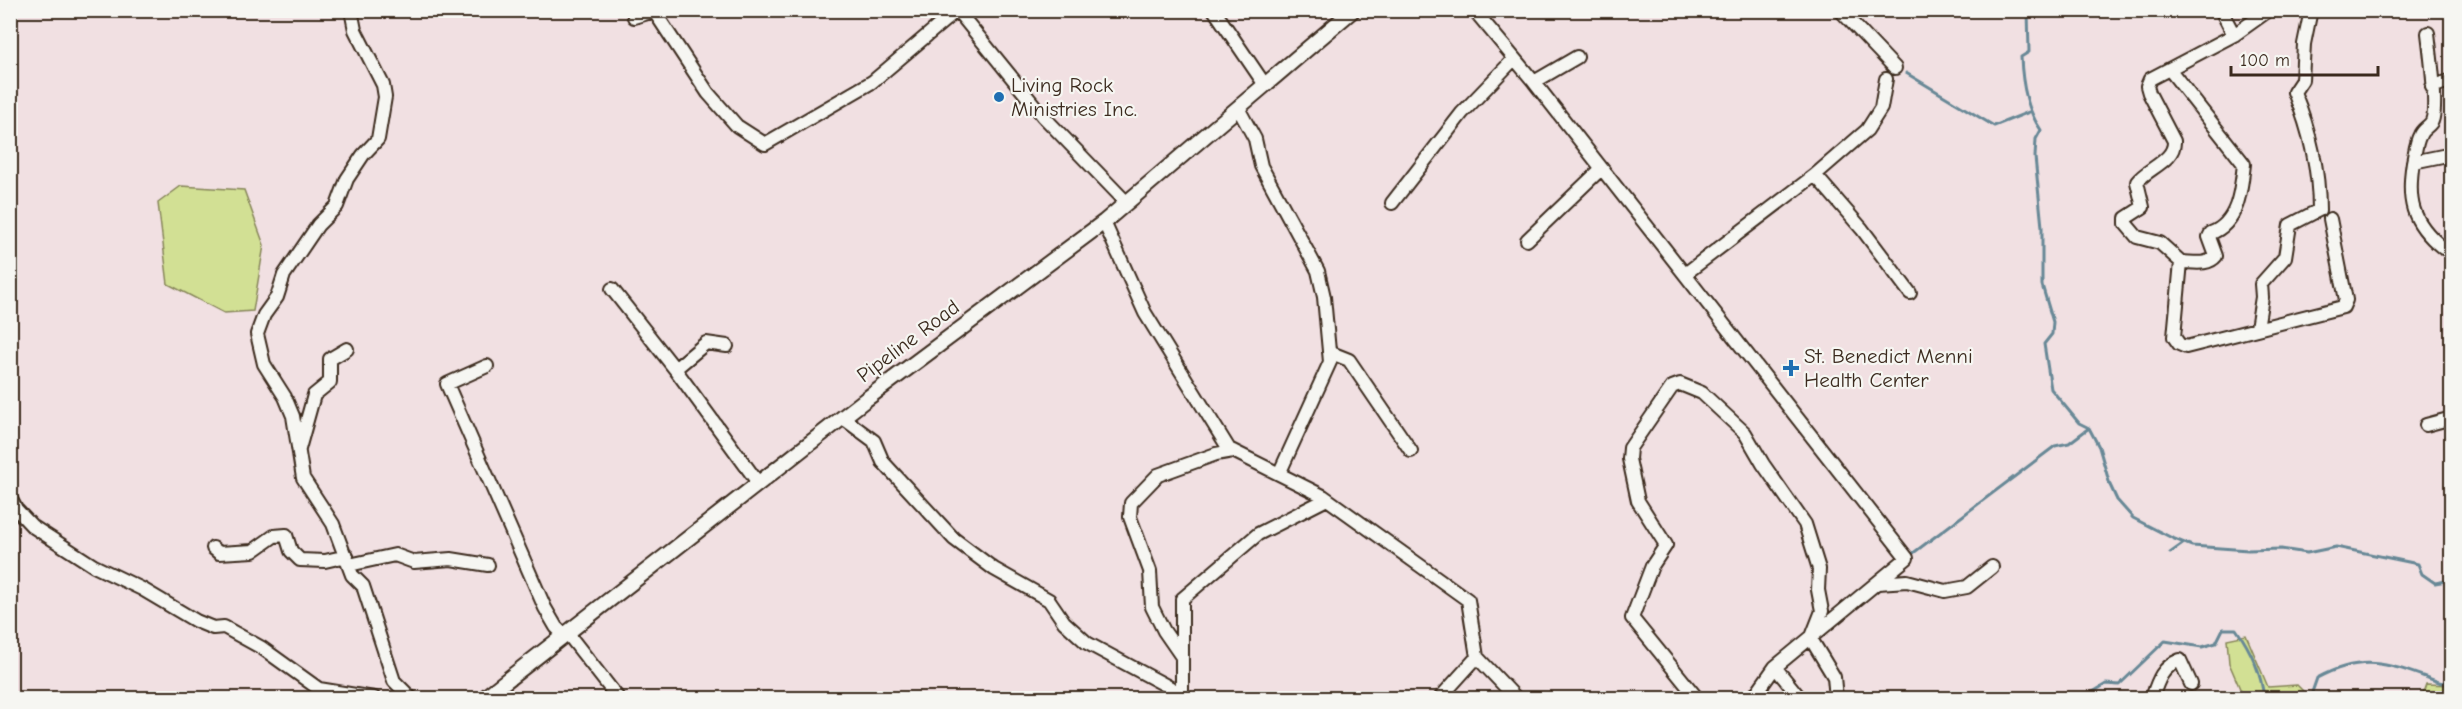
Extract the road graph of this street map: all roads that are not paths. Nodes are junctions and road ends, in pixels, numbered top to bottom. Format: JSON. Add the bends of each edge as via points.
{"nodes":[{"id":1,"x":351,"y":10,"type":"edge"},
{"id":2,"x":1214,"y":10,"type":"edge"},
{"id":3,"x":1353,"y":10,"type":"edge"},
{"id":4,"x":1474,"y":10,"type":"edge"},
{"id":5,"x":1840,"y":10,"type":"edge"},
{"id":6,"x":2222,"y":10,"type":"edge"},
{"id":7,"x":2269,"y":10,"type":"edge"},
{"id":8,"x":2311,"y":10,"type":"edge"},
{"id":9,"x":634,"y":17,"type":"dead end"},
{"id":10,"x":2428,"y":33,"type":"dead end"},
{"id":11,"x":2234,"y":35,"type":"junction"},
{"id":12,"x":1577,"y":57,"type":"dead end"},
{"id":13,"x":1514,"y":59,"type":"junction"},
{"id":14,"x":1894,"y":68,"type":"dead end"},
{"id":15,"x":2170,"y":70,"type":"junction"},
{"id":16,"x":1886,"y":79,"type":"dead end"},
{"id":17,"x":2451,"y":80,"type":"edge"},
{"id":18,"x":1534,"y":82,"type":"junction"},
{"id":19,"x":1265,"y":85,"type":"junction"},
{"id":20,"x":2432,"y":87,"type":"junction"},
{"id":21,"x":1238,"y":108,"type":"junction"},
{"id":22,"x":2451,"y":153,"type":"edge"},
{"id":23,"x":2413,"y":162,"type":"junction"},
{"id":24,"x":1600,"y":169,"type":"junction"},
{"id":25,"x":1815,"y":175,"type":"junction"},
{"id":26,"x":1126,"y":202,"type":"junction"},
{"id":27,"x":1392,"y":203,"type":"dead end"},
{"id":28,"x":2330,"y":219,"type":"dead end"},
{"id":29,"x":1104,"y":222,"type":"junction"},
{"id":30,"x":1527,"y":240,"type":"dead end"},
{"id":31,"x":2451,"y":246,"type":"edge"},
{"id":32,"x":2181,"y":261,"type":"junction"},
{"id":33,"x":1685,"y":274,"type":"junction"},
{"id":34,"x":612,"y":289,"type":"dead end"},
{"id":35,"x":1910,"y":294,"type":"dead end"},
{"id":36,"x":2257,"y":327,"type":"junction"},
{"id":37,"x":727,"y":346,"type":"dead end"},
{"id":38,"x":347,"y":349,"type":"dead end"},
{"id":39,"x":1329,"y":352,"type":"junction"},
{"id":40,"x":487,"y":366,"type":"dead end"},
{"id":41,"x":675,"y":369,"type":"junction"},
{"id":42,"x":843,"y":418,"type":"junction"},
{"id":43,"x":2451,"y":418,"type":"edge"},
{"id":44,"x":2426,"y":425,"type":"dead end"},
{"id":45,"x":1222,"y":436,"type":"junction"},
{"id":46,"x":298,"y":450,"type":"junction"},
{"id":47,"x":1233,"y":451,"type":"junction"},
{"id":48,"x":1411,"y":451,"type":"dead end"},
{"id":49,"x":1216,"y":454,"type":"junction"},
{"id":50,"x":1279,"y":474,"type":"junction"},
{"id":51,"x":759,"y":484,"type":"junction"},
{"id":52,"x":10,"y":497,"type":"edge"},
{"id":53,"x":1327,"y":499,"type":"junction"},
{"id":54,"x":213,"y":548,"type":"dead end"},
{"id":55,"x":348,"y":561,"type":"junction"},
{"id":56,"x":488,"y":565,"type":"dead end"},
{"id":57,"x":1992,"y":567,"type":"dead end"},
{"id":58,"x":1878,"y":583,"type":"junction"},
{"id":59,"x":567,"y":635,"type":"junction"},
{"id":60,"x":1811,"y":639,"type":"junction"},
{"id":61,"x":1182,"y":657,"type":"junction"},
{"id":62,"x":1477,"y":657,"type":"junction"},
{"id":63,"x":1774,"y":667,"type":"junction"},
{"id":64,"x":2191,"y":684,"type":"dead end"},
{"id":65,"x":374,"y":699,"type":"edge"},
{"id":66,"x":411,"y":699,"type":"edge"},
{"id":67,"x":484,"y":699,"type":"edge"},
{"id":68,"x":618,"y":699,"type":"edge"},
{"id":69,"x":1440,"y":699,"type":"edge"},
{"id":70,"x":1516,"y":699,"type":"edge"},
{"id":71,"x":1697,"y":699,"type":"edge"},
{"id":72,"x":1753,"y":699,"type":"edge"},
{"id":73,"x":1800,"y":699,"type":"edge"},
{"id":74,"x":1836,"y":699,"type":"edge"},
{"id":75,"x":2152,"y":699,"type":"edge"}],
"edges":[{"from":1,"to":46,"type":"street","via":[[355,30],[383,85],[385,97],[378,139],[347,179],[337,206],[318,225],[284,275],[277,297],[256,334],[264,364],[293,416]]},
{"from":2,"to":19,"type":"street"},
{"from":3,"to":19,"type":"street","name":"Pipeline Road"},
{"from":4,"to":13,"type":"street"},
{"from":5,"to":14,"type":"street"},
{"from":6,"to":11,"type":"street"},
{"from":7,"to":11,"type":"street"},
{"from":8,"to":36,"type":"street","via":[[2302,80],[2294,92],[2304,116],[2314,162],[2319,210],[2290,225],[2285,257],[2261,284]]},
{"from":9,"to":26,"type":"street","via":[[654,11],[708,93],[737,126],[765,144],[872,82],[957,10],[1043,116]]},
{"from":10,"to":20,"type":"street"},
{"from":11,"to":15,"type":"street"},
{"from":12,"to":18,"type":"street"},
{"from":13,"to":18,"type":"street"},
{"from":13,"to":27,"type":"street","via":[[1462,113]]},
{"from":15,"to":32,"type":"street","via":[[2244,164],[2232,219],[2209,237],[2216,256],[2203,262]]},
{"from":15,"to":32,"type":"street","via":[[2150,79],[2147,86],[2174,147],[2138,183],[2143,207],[2126,218],[2126,224],[2138,237],[2160,243]]},
{"from":16,"to":25,"type":"street","via":[[1876,119]]},
{"from":17,"to":20,"type":"street"},
{"from":18,"to":24,"type":"street"},
{"from":19,"to":21,"type":"street","name":"Pipeline Road"},
{"from":20,"to":23,"type":"street","via":[[2432,121],[2420,134]]},
{"from":21,"to":26,"type":"street","name":"Pipeline Road"},
{"from":21,"to":39,"type":"street","via":[[1255,139],[1261,166],[1318,271]]},
{"from":22,"to":23,"type":"street"},
{"from":23,"to":31,"type":"street","via":[[2410,199],[2415,216],[2440,246]]},
{"from":24,"to":30,"type":"street"},
{"from":24,"to":33,"type":"street"},
{"from":25,"to":33,"type":"street"},
{"from":25,"to":35,"type":"street","via":[[1862,229]]},
{"from":26,"to":29,"type":"street","name":"Pipeline Road"},
{"from":28,"to":36,"type":"street","via":[[2346,294],[2343,307]]},
{"from":29,"to":42,"type":"street","name":"Pipeline Road"},
{"from":29,"to":45,"type":"street","via":[[1145,312]]},
{"from":32,"to":36,"type":"street","via":[[2174,338],[2179,344],[2186,347]]},
{"from":33,"to":58,"type":"street","via":[[1907,558]]},
{"from":34,"to":41,"type":"street"},
{"from":37,"to":41,"type":"street","via":[[706,343]]},
{"from":38,"to":46,"type":"street","via":[[330,359],[330,382],[314,395]]},
{"from":39,"to":48,"type":"street","via":[[1349,360]]},
{"from":39,"to":50,"type":"street","via":[[1330,362]]},
{"from":40,"to":59,"type":"street","via":[[447,384],[545,608],[556,627]]},
{"from":41,"to":51,"type":"street"},
{"from":42,"to":51,"type":"street","name":"Pipeline Road"},
{"from":42,"to":61,"type":"street","via":[[874,441],[882,462],[915,494],[936,524],[994,569],[1049,600],[1064,622],[1087,643],[1182,694]]},
{"from":43,"to":44,"type":"street"},
{"from":45,"to":47,"type":"street"},
{"from":45,"to":49,"type":"street"},
{"from":46,"to":55,"type":"street","via":[[303,478],[333,524]]},
{"from":47,"to":49,"type":"street"},
{"from":47,"to":50,"type":"street"},
{"from":49,"to":61,"type":"street","via":[[1158,475],[1131,503],[1130,517],[1150,571],[1152,607]]},
{"from":50,"to":53,"type":"street"},
{"from":51,"to":59,"type":"street","name":"Pipeline Road"},
{"from":52,"to":65,"type":"street","via":[[15,509],[32,526],[94,566],[196,621],[213,628],[224,627],[262,648],[319,689]]},
{"from":53,"to":61,"type":"street","via":[[1258,534],[1182,599]]},
{"from":53,"to":62,"type":"street","via":[[1468,600]]},
{"from":54,"to":55,"type":"street","via":[[219,553],[254,551],[274,536],[286,536],[300,560]]},
{"from":55,"to":56,"type":"street","via":[[395,555],[414,562],[451,559]]},
{"from":55,"to":66,"type":"street","via":[[373,611],[394,681]]},
{"from":57,"to":58,"type":"street","via":[[1967,587],[1945,591],[1907,581]]},
{"from":58,"to":60,"type":"street"},
{"from":59,"to":67,"type":"street","name":"Pipeline Road"},
{"from":59,"to":68,"type":"street"},
{"from":60,"to":63,"type":"street"},
{"from":60,"to":71,"type":"street","via":[[1822,611],[1819,569],[1805,524],[1745,433],[1702,393],[1689,385],[1672,387],[1630,448],[1638,501],[1666,545],[1652,566],[1632,618]]},
{"from":60,"to":74,"type":"street","via":[[1834,677]]},
{"from":62,"to":69,"type":"street"},
{"from":62,"to":70,"type":"street"},
{"from":63,"to":72,"type":"street"},
{"from":63,"to":73,"type":"street"},
{"from":64,"to":75,"type":"street","via":[[2180,660],[2167,665]]}]}
